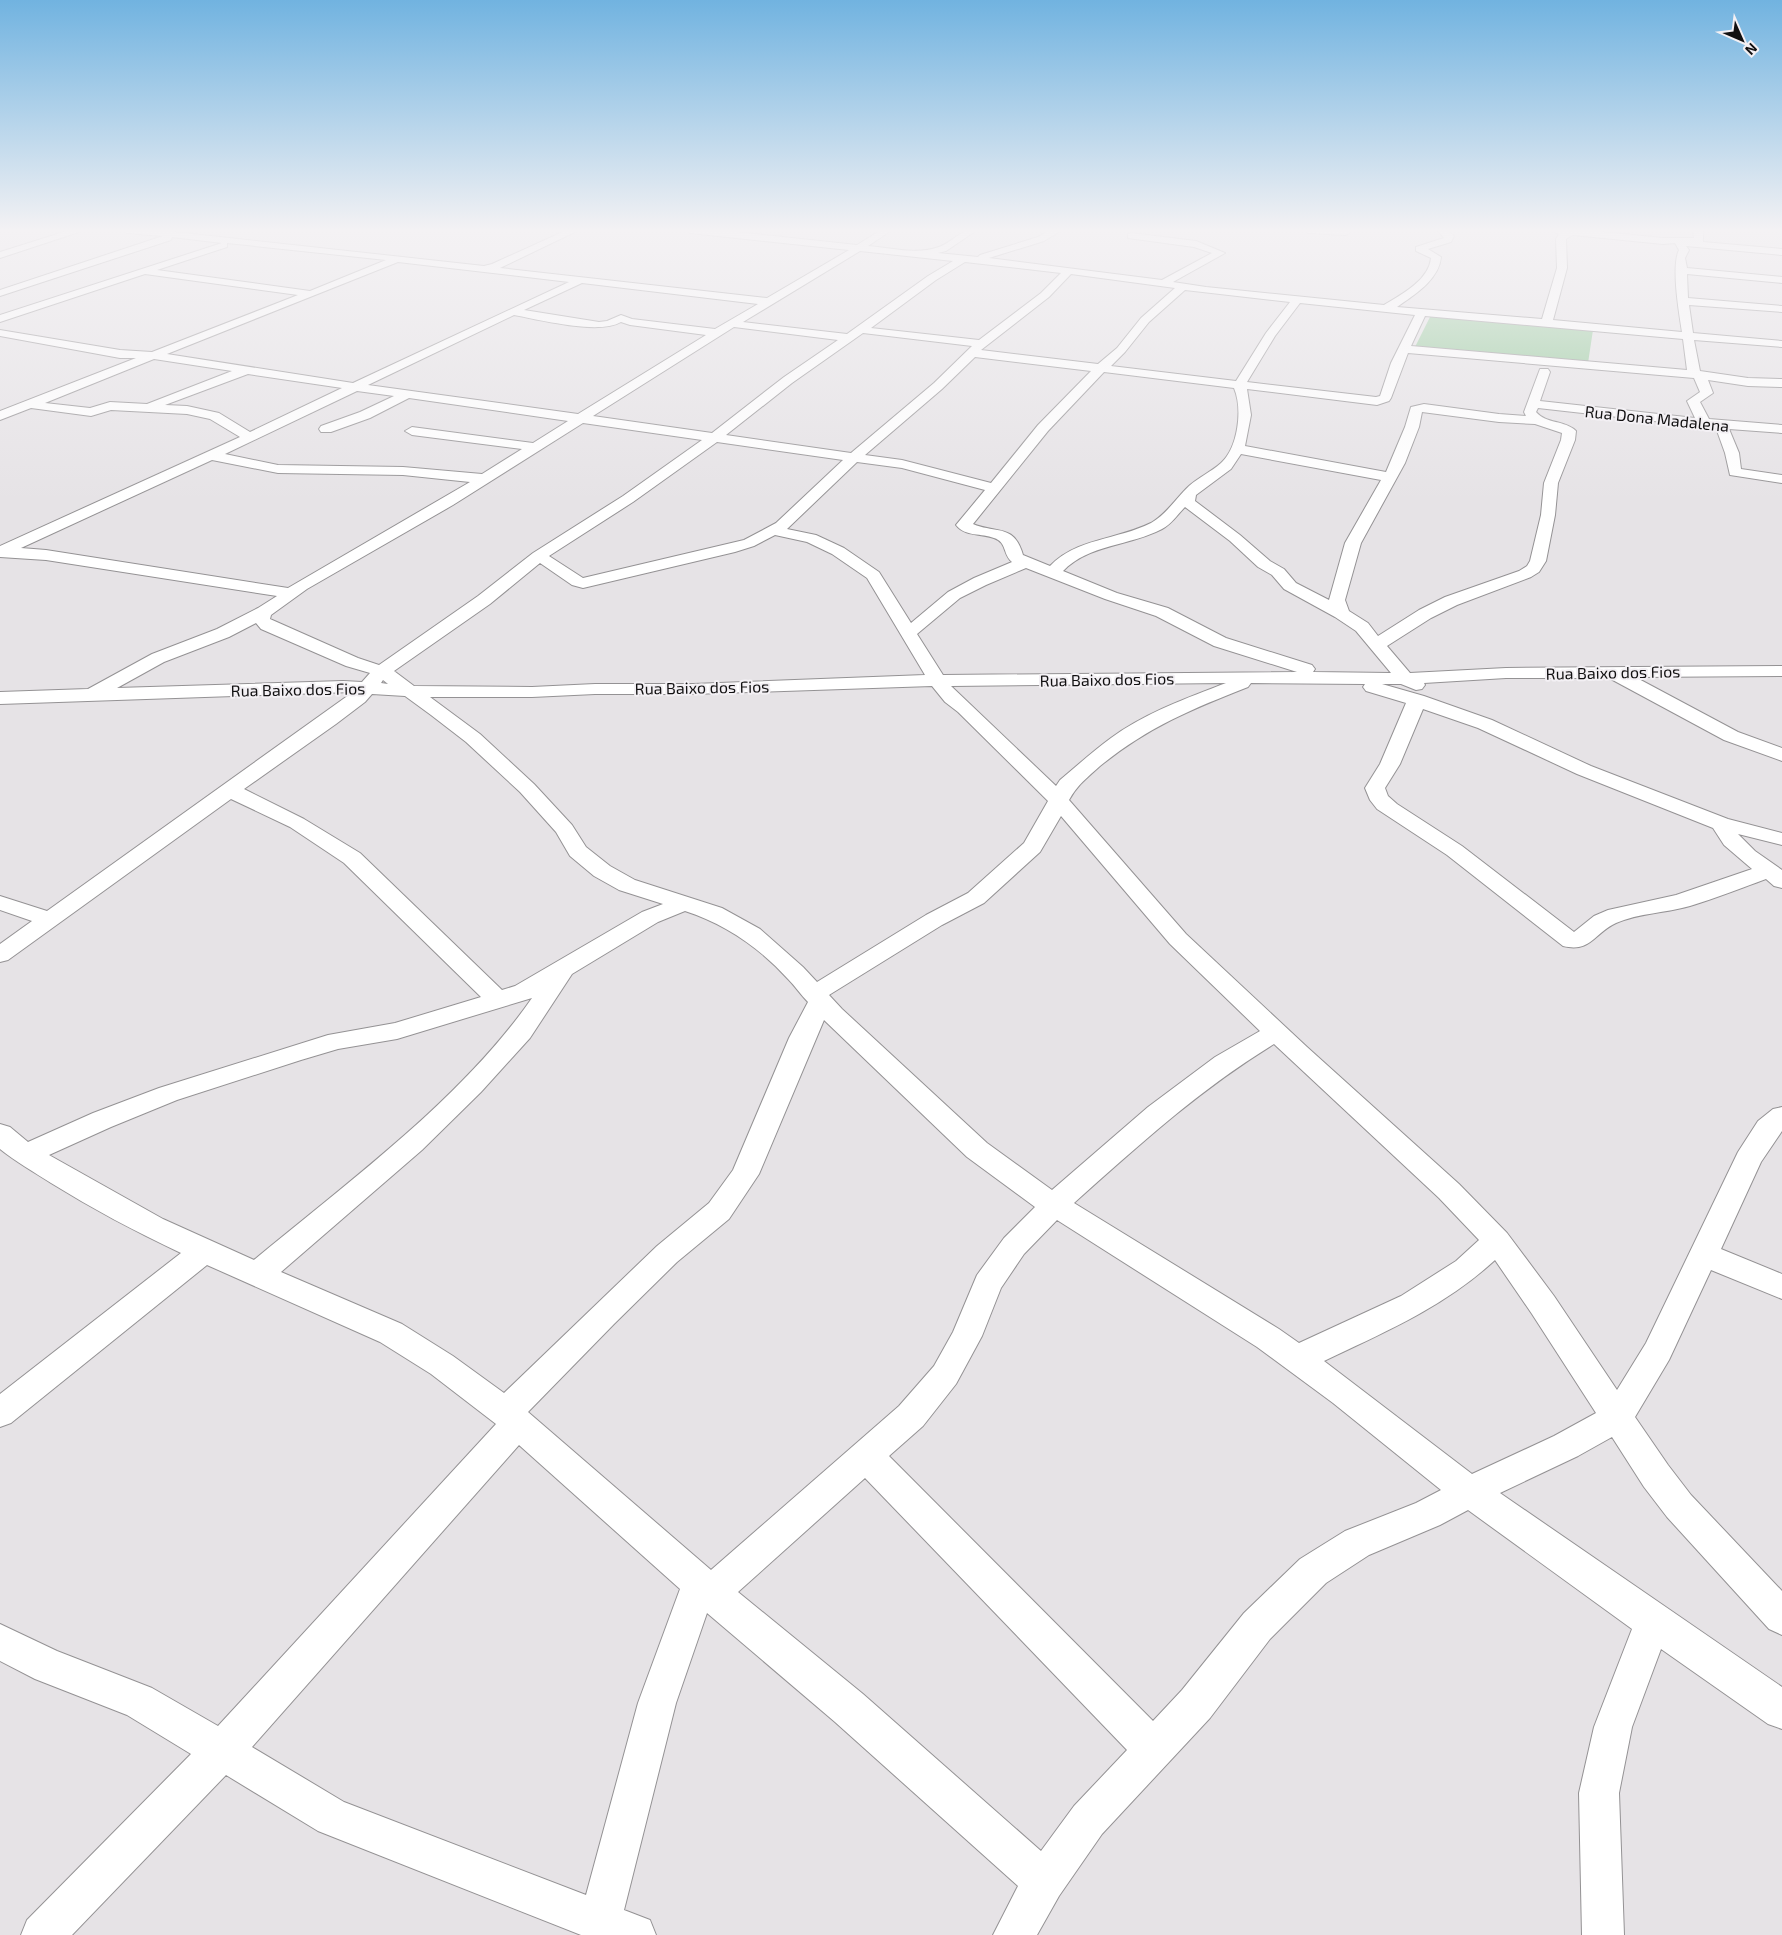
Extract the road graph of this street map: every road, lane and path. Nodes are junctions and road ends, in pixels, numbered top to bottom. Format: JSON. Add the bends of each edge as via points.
{"nodes":[{"id":1,"x":244,"y":320,"type":"edge"},
{"id":2,"x":497,"y":320,"type":"edge"},
{"id":3,"x":565,"y":320,"type":"edge"},
{"id":4,"x":615,"y":320,"type":"edge"},
{"id":5,"x":626,"y":320,"type":"edge"},
{"id":6,"x":739,"y":320,"type":"edge"},
{"id":7,"x":875,"y":320,"type":"edge"},
{"id":8,"x":1013,"y":320,"type":"edge"},
{"id":9,"x":1145,"y":320,"type":"edge"},
{"id":10,"x":1281,"y":320,"type":"edge"},
{"id":11,"x":1418,"y":320,"type":"edge"},
{"id":12,"x":1513,"y":320,"type":"edge"},
{"id":13,"x":1686,"y":320,"type":"edge"},
{"id":14,"x":1547,"y":323,"type":"joint"},
{"id":15,"x":733,"y":324,"type":"junction"},
{"id":16,"x":862,"y":330,"type":"junction"},
{"id":17,"x":0,"y":333,"type":"edge"},
{"id":18,"x":717,"y":333,"type":"junction"},
{"id":19,"x":1689,"y":336,"type":"junction"},
{"id":20,"x":850,"y":338,"type":"junction"},
{"id":21,"x":1782,"y":344,"type":"edge"},
{"id":22,"x":1405,"y":348,"type":"junction"},
{"id":23,"x":977,"y":349,"type":"junction"},
{"id":24,"x":155,"y":356,"type":"junction"},
{"id":25,"x":1507,"y":357,"type":"junction"},
{"id":26,"x":1558,"y":362,"type":"junction"},
{"id":27,"x":1101,"y":367,"type":"junction"},
{"id":28,"x":247,"y":370,"type":"junction"},
{"id":29,"x":1544,"y":372,"type":"junction"},
{"id":30,"x":1697,"y":375,"type":"junction"},
{"id":31,"x":1782,"y":383,"type":"edge"},
{"id":32,"x":1239,"y":385,"type":"junction"},
{"id":33,"x":357,"y":387,"type":"junction"},
{"id":34,"x":408,"y":394,"type":"junction"},
{"id":35,"x":1532,"y":404,"type":"junction"},
{"id":36,"x":32,"y":405,"type":"junction"},
{"id":37,"x":146,"y":408,"type":"junction"},
{"id":38,"x":0,"y":416,"type":"edge"},
{"id":39,"x":583,"y":418,"type":"junction"},
{"id":40,"x":1536,"y":420,"type":"junction"},
{"id":41,"x":1704,"y":423,"type":"junction"},
{"id":42,"x":1721,"y":424,"type":"junction"},
{"id":43,"x":326,"y":429,"type":"dead end"},
{"id":44,"x":1782,"y":429,"type":"edge"},
{"id":45,"x":412,"y":431,"type":"dead end"},
{"id":46,"x":249,"y":437,"type":"junction"},
{"id":47,"x":714,"y":437,"type":"junction"},
{"id":48,"x":535,"y":447,"type":"junction"},
{"id":49,"x":1236,"y":449,"type":"junction"},
{"id":50,"x":209,"y":456,"type":"junction"},
{"id":51,"x":854,"y":456,"type":"junction"},
{"id":52,"x":1389,"y":477,"type":"junction"},
{"id":53,"x":485,"y":479,"type":"junction"},
{"id":54,"x":1782,"y":479,"type":"edge"},
{"id":55,"x":994,"y":488,"type":"junction"},
{"id":56,"x":1186,"y":500,"type":"junction"},
{"id":57,"x":775,"y":530,"type":"junction"},
{"id":58,"x":0,"y":553,"type":"edge"},
{"id":59,"x":540,"y":556,"type":"junction"},
{"id":60,"x":1026,"y":562,"type":"junction"},
{"id":61,"x":1052,"y":573,"type":"junction"},
{"id":62,"x":290,"y":593,"type":"junction"},
{"id":63,"x":264,"y":612,"type":"junction"},
{"id":64,"x":1341,"y":613,"type":"junction"},
{"id":65,"x":908,"y":632,"type":"junction"},
{"id":66,"x":1377,"y":644,"type":"junction"},
{"id":67,"x":1284,"y":663,"type":"junction"},
{"id":68,"x":1782,"y":671,"type":"edge"},
{"id":69,"x":1399,"y":672,"type":"junction"},
{"id":70,"x":1612,"y":672,"type":"junction"},
{"id":71,"x":1260,"y":677,"type":"junction"},
{"id":72,"x":1336,"y":678,"type":"junction"},
{"id":73,"x":375,"y":680,"type":"junction"},
{"id":74,"x":937,"y":681,"type":"junction"},
{"id":75,"x":410,"y":691,"type":"junction"},
{"id":76,"x":90,"y":695,"type":"junction"},
{"id":77,"x":0,"y":698,"type":"edge"},
{"id":78,"x":1417,"y":700,"type":"junction"},
{"id":79,"x":1485,"y":724,"type":"junction"},
{"id":80,"x":1782,"y":755,"type":"edge"},
{"id":81,"x":229,"y":790,"type":"junction"},
{"id":82,"x":1058,"y":799,"type":"junction"},
{"id":83,"x":1721,"y":824,"type":"junction"},
{"id":84,"x":1782,"y":839,"type":"edge"},
{"id":85,"x":1776,"y":876,"type":"edge"},
{"id":86,"x":0,"y":903,"type":"edge"},
{"id":87,"x":686,"y":903,"type":"junction"},
{"id":88,"x":50,"y":919,"type":"junction"},
{"id":89,"x":0,"y":956,"type":"edge"},
{"id":90,"x":562,"y":970,"type":"junction"},
{"id":91,"x":817,"y":997,"type":"junction"},
{"id":92,"x":498,"y":1000,"type":"junction"},
{"id":93,"x":1276,"y":1032,"type":"junction"},
{"id":94,"x":1782,"y":1116,"type":"edge"},
{"id":95,"x":13,"y":1144,"type":"edge"},
{"id":96,"x":1054,"y":1205,"type":"junction"},
{"id":97,"x":1497,"y":1241,"type":"junction"},
{"id":98,"x":204,"y":1251,"type":"junction"},
{"id":99,"x":1704,"y":1254,"type":"junction"},
{"id":100,"x":257,"y":1275,"type":"junction"},
{"id":101,"x":1782,"y":1288,"type":"edge"},
{"id":102,"x":1297,"y":1359,"type":"junction"},
{"id":103,"x":0,"y":1413,"type":"edge"},
{"id":104,"x":512,"y":1418,"type":"junction"},
{"id":105,"x":1617,"y":1418,"type":"junction"},
{"id":106,"x":866,"y":1456,"type":"junction"},
{"id":107,"x":1470,"y":1492,"type":"junction"},
{"id":108,"x":706,"y":1588,"type":"junction"},
{"id":109,"x":1782,"y":1617,"type":"edge"},
{"id":110,"x":1653,"y":1622,"type":"junction"},
{"id":111,"x":0,"y":1642,"type":"edge"},
{"id":112,"x":1782,"y":1710,"type":"edge"},
{"id":113,"x":1153,"y":1749,"type":"junction"},
{"id":114,"x":222,"y":1751,"type":"junction"},
{"id":115,"x":1044,"y":1881,"type":"junction"},
{"id":116,"x":617,"y":1928,"type":"edge"},
{"id":117,"x":42,"y":1935,"type":"edge"},
{"id":118,"x":1014,"y":1935,"type":"edge"},
{"id":119,"x":1603,"y":1935,"type":"edge"}],
"edges":[{"from":1,"to":24,"type":"street"},
{"from":2,"to":33,"type":"street"},
{"from":3,"to":4,"type":"street","via":[[606,325]]},
{"from":5,"to":18,"type":"street"},
{"from":6,"to":15,"type":"street"},
{"from":7,"to":16,"type":"street"},
{"from":8,"to":23,"type":"street"},
{"from":9,"to":27,"type":"street","via":[[1121,350]]},
{"from":10,"to":32,"type":"street"},
{"from":11,"to":22,"type":"street"},
{"from":12,"to":14,"type":"street"},
{"from":13,"to":19,"type":"street"},
{"from":14,"to":19,"type":"street"},
{"from":15,"to":18,"type":"street"},
{"from":15,"to":20,"type":"street"},
{"from":16,"to":20,"type":"street"},
{"from":16,"to":23,"type":"street"},
{"from":17,"to":24,"type":"street","via":[[120,354]]},
{"from":18,"to":39,"type":"street"},
{"from":19,"to":21,"type":"street"},
{"from":19,"to":30,"type":"street"},
{"from":20,"to":47,"type":"street","via":[[788,380]]},
{"from":22,"to":25,"type":"street"},
{"from":22,"to":32,"type":"street","via":[[1381,400]]},
{"from":23,"to":27,"type":"street"},
{"from":23,"to":51,"type":"street"},
{"from":24,"to":28,"type":"street"},
{"from":24,"to":36,"type":"street"},
{"from":25,"to":26,"type":"street"},
{"from":25,"to":29,"type":"street"},
{"from":26,"to":29,"type":"street"},
{"from":26,"to":30,"type":"street"},
{"from":27,"to":32,"type":"street"},
{"from":27,"to":55,"type":"street","via":[[1043,428]]},
{"from":28,"to":33,"type":"street"},
{"from":28,"to":37,"type":"street"},
{"from":29,"to":35,"type":"street"},
{"from":30,"to":31,"type":"street"},
{"from":30,"to":41,"type":"street","via":[[1707,393],[1693,402]]},
{"from":32,"to":49,"type":"street","via":[[1246,419]]},
{"from":33,"to":34,"type":"street"},
{"from":33,"to":46,"type":"street"},
{"from":34,"to":39,"type":"street"},
{"from":34,"to":43,"type":"street"},
{"from":35,"to":40,"type":"street","via":[[1531,417]]},
{"from":35,"to":41,"type":"street","name":"Rua Dona Madalena"},
{"from":36,"to":37,"type":"street","via":[[91,412],[106,406]]},
{"from":36,"to":38,"type":"street"},
{"from":37,"to":46,"type":"street","via":[[187,410],[214,416]]},
{"from":39,"to":47,"type":"street"},
{"from":39,"to":48,"type":"street"},
{"from":40,"to":52,"type":"street","via":[[1418,408],[1398,464]]},
{"from":40,"to":66,"type":"street","via":[[1563,427],[1568,431],[1568,440],[1551,483],[1546,524],[1538,561],[1533,569],[1451,601]]},
{"from":41,"to":42,"type":"street","name":"Rua Dona Madalena"},
{"from":42,"to":44,"type":"street","name":"Rua Dona Madalena"},
{"from":42,"to":54,"type":"street","via":[[1735,472]]},
{"from":45,"to":48,"type":"street"},
{"from":46,"to":50,"type":"street"},
{"from":47,"to":51,"type":"street"},
{"from":47,"to":59,"type":"street","via":[[628,499]]},
{"from":48,"to":53,"type":"street"},
{"from":49,"to":52,"type":"street"},
{"from":49,"to":56,"type":"street","via":[[1228,464],[1193,488]]},
{"from":50,"to":53,"type":"street","via":[[278,469],[394,470]]},
{"from":50,"to":58,"type":"street"},
{"from":51,"to":55,"type":"street","via":[[916,466]]},
{"from":51,"to":57,"type":"street"},
{"from":52,"to":64,"type":"street","via":[[1379,501],[1353,543],[1337,600]]},
{"from":53,"to":62,"type":"street"},
{"from":55,"to":60,"type":"street","via":[[964,524],[1002,536],[1010,541],[1016,558]]},
{"from":56,"to":61,"type":"street","via":[[1153,528],[1075,552],[1062,560]]},
{"from":56,"to":64,"type":"street","via":[[1278,572],[1290,586]]},
{"from":57,"to":59,"type":"street","via":[[730,549],[584,583]]},
{"from":57,"to":65,"type":"street","via":[[811,538],[868,571]]},
{"from":58,"to":62,"type":"street","via":[[35,553]]},
{"from":59,"to":73,"type":"street"},
{"from":60,"to":61,"type":"street"},
{"from":60,"to":65,"type":"street","via":[[960,591]]},
{"from":61,"to":67,"type":"street","via":[[1162,612],[1220,642]]},
{"from":62,"to":63,"type":"street"},
{"from":63,"to":73,"type":"street","via":[[261,617],[267,625],[352,662]]},
{"from":63,"to":76,"type":"street","via":[[223,633],[158,658]]},
{"from":64,"to":66,"type":"street","via":[[1362,627]]},
{"from":65,"to":74,"type":"street"},
{"from":66,"to":69,"type":"street"},
{"from":67,"to":71,"type":"street"},
{"from":67,"to":72,"type":"street"},
{"from":68,"to":70,"type":"street","name":"Rua Baixo dos Fios"},
{"from":69,"to":70,"type":"street","name":"Rua Baixo dos Fios","via":[[1443,676]]},
{"from":69,"to":72,"type":"street","name":"Rua Baixo dos Fios"},
{"from":69,"to":79,"type":"street"},
{"from":70,"to":80,"type":"street","via":[[1731,736]]},
{"from":71,"to":72,"type":"street","name":"Rua Baixo dos Fios"},
{"from":71,"to":74,"type":"street","name":"Rua Baixo dos Fios"},
{"from":71,"to":82,"type":"street","via":[[1199,700],[1140,728],[1087,766],[1067,784]]},
{"from":72,"to":78,"type":"street"},
{"from":73,"to":75,"type":"street"},
{"from":73,"to":76,"type":"street","name":"Rua Baixo dos Fios","via":[[316,686]]},
{"from":73,"to":81,"type":"street","via":[[329,720]]},
{"from":74,"to":75,"type":"street","name":"Rua Baixo dos Fios","via":[[693,689]]},
{"from":74,"to":82,"type":"street"},
{"from":75,"to":87,"type":"street","via":[[473,738],[527,788],[565,829],[578,851],[602,871],[627,885]]},
{"from":76,"to":77,"type":"street","name":"Rua Baixo dos Fios"},
{"from":78,"to":79,"type":"street"},
{"from":78,"to":85,"type":"street","via":[[1390,764],[1375,788],[1376,796],[1508,890],[1570,941],[1578,941],[1602,921],[1616,915]]},
{"from":79,"to":83,"type":"street","via":[[1584,770]]},
{"from":81,"to":88,"type":"street"},
{"from":81,"to":92,"type":"street","via":[[297,823],[352,858]]},
{"from":82,"to":91,"type":"street","via":[[1032,847],[976,898],[934,920]]},
{"from":82,"to":93,"type":"street","via":[[1178,939]]},
{"from":83,"to":84,"type":"street"},
{"from":83,"to":85,"type":"street","via":[[1733,843]]},
{"from":86,"to":88,"type":"street"},
{"from":87,"to":90,"type":"street","via":[[650,917]]},
{"from":87,"to":91,"type":"street","via":[[714,913],[752,934],[795,972]]},
{"from":88,"to":89,"type":"street"},
{"from":90,"to":92,"type":"street","via":[[524,992]]},
{"from":90,"to":100,"type":"street","via":[[521,1032],[472,1086]]},
{"from":91,"to":96,"type":"street","via":[[977,1150]]},
{"from":91,"to":104,"type":"street","via":[[745,1174],[719,1211],[667,1254],[603,1315]]},
{"from":92,"to":95,"type":"street","via":[[397,1030],[337,1041],[292,1054],[168,1094],[102,1120]]},
{"from":93,"to":96,"type":"street","via":[[1224,1063],[1157,1114]]},
{"from":93,"to":97,"type":"street","via":[[1449,1191]]},
{"from":94,"to":99,"type":"street","via":[[1768,1128],[1748,1160]]},
{"from":95,"to":98,"type":"street","via":[[83,1189]]},
{"from":96,"to":102,"type":"street"},
{"from":96,"to":106,"type":"street","via":[[1014,1246],[988,1283],[967,1336],[945,1375],[910,1416]]},
{"from":97,"to":102,"type":"street","via":[[1466,1269],[1412,1305]]},
{"from":97,"to":105,"type":"street"},
{"from":98,"to":100,"type":"street"},
{"from":98,"to":103,"type":"street"},
{"from":99,"to":101,"type":"street"},
{"from":99,"to":105,"type":"street","via":[[1658,1351]]},
{"from":100,"to":104,"type":"street","via":[[391,1333],[442,1365]]},
{"from":102,"to":107,"type":"street"},
{"from":104,"to":108,"type":"street"},
{"from":104,"to":114,"type":"street","via":[[424,1525]]},
{"from":105,"to":107,"type":"street"},
{"from":105,"to":109,"type":"street","via":[[1679,1506]]},
{"from":106,"to":108,"type":"street"},
{"from":106,"to":113,"type":"street"},
{"from":107,"to":110,"type":"street"},
{"from":107,"to":113,"type":"street","via":[[1428,1514],[1357,1543],[1313,1571],[1257,1626],[1196,1704]]},
{"from":108,"to":115,"type":"street","via":[[849,1708]]},
{"from":108,"to":116,"type":"street","via":[[657,1703]]},
{"from":110,"to":112,"type":"street"},
{"from":110,"to":119,"type":"street","via":[[1613,1727],[1599,1793]]},
{"from":111,"to":114,"type":"street","via":[[48,1666],[138,1700]]},
{"from":113,"to":115,"type":"street","via":[[1088,1820]]},
{"from":114,"to":116,"type":"street","via":[[332,1817]]},
{"from":114,"to":117,"type":"street"},
{"from":115,"to":118,"type":"street"}]}
